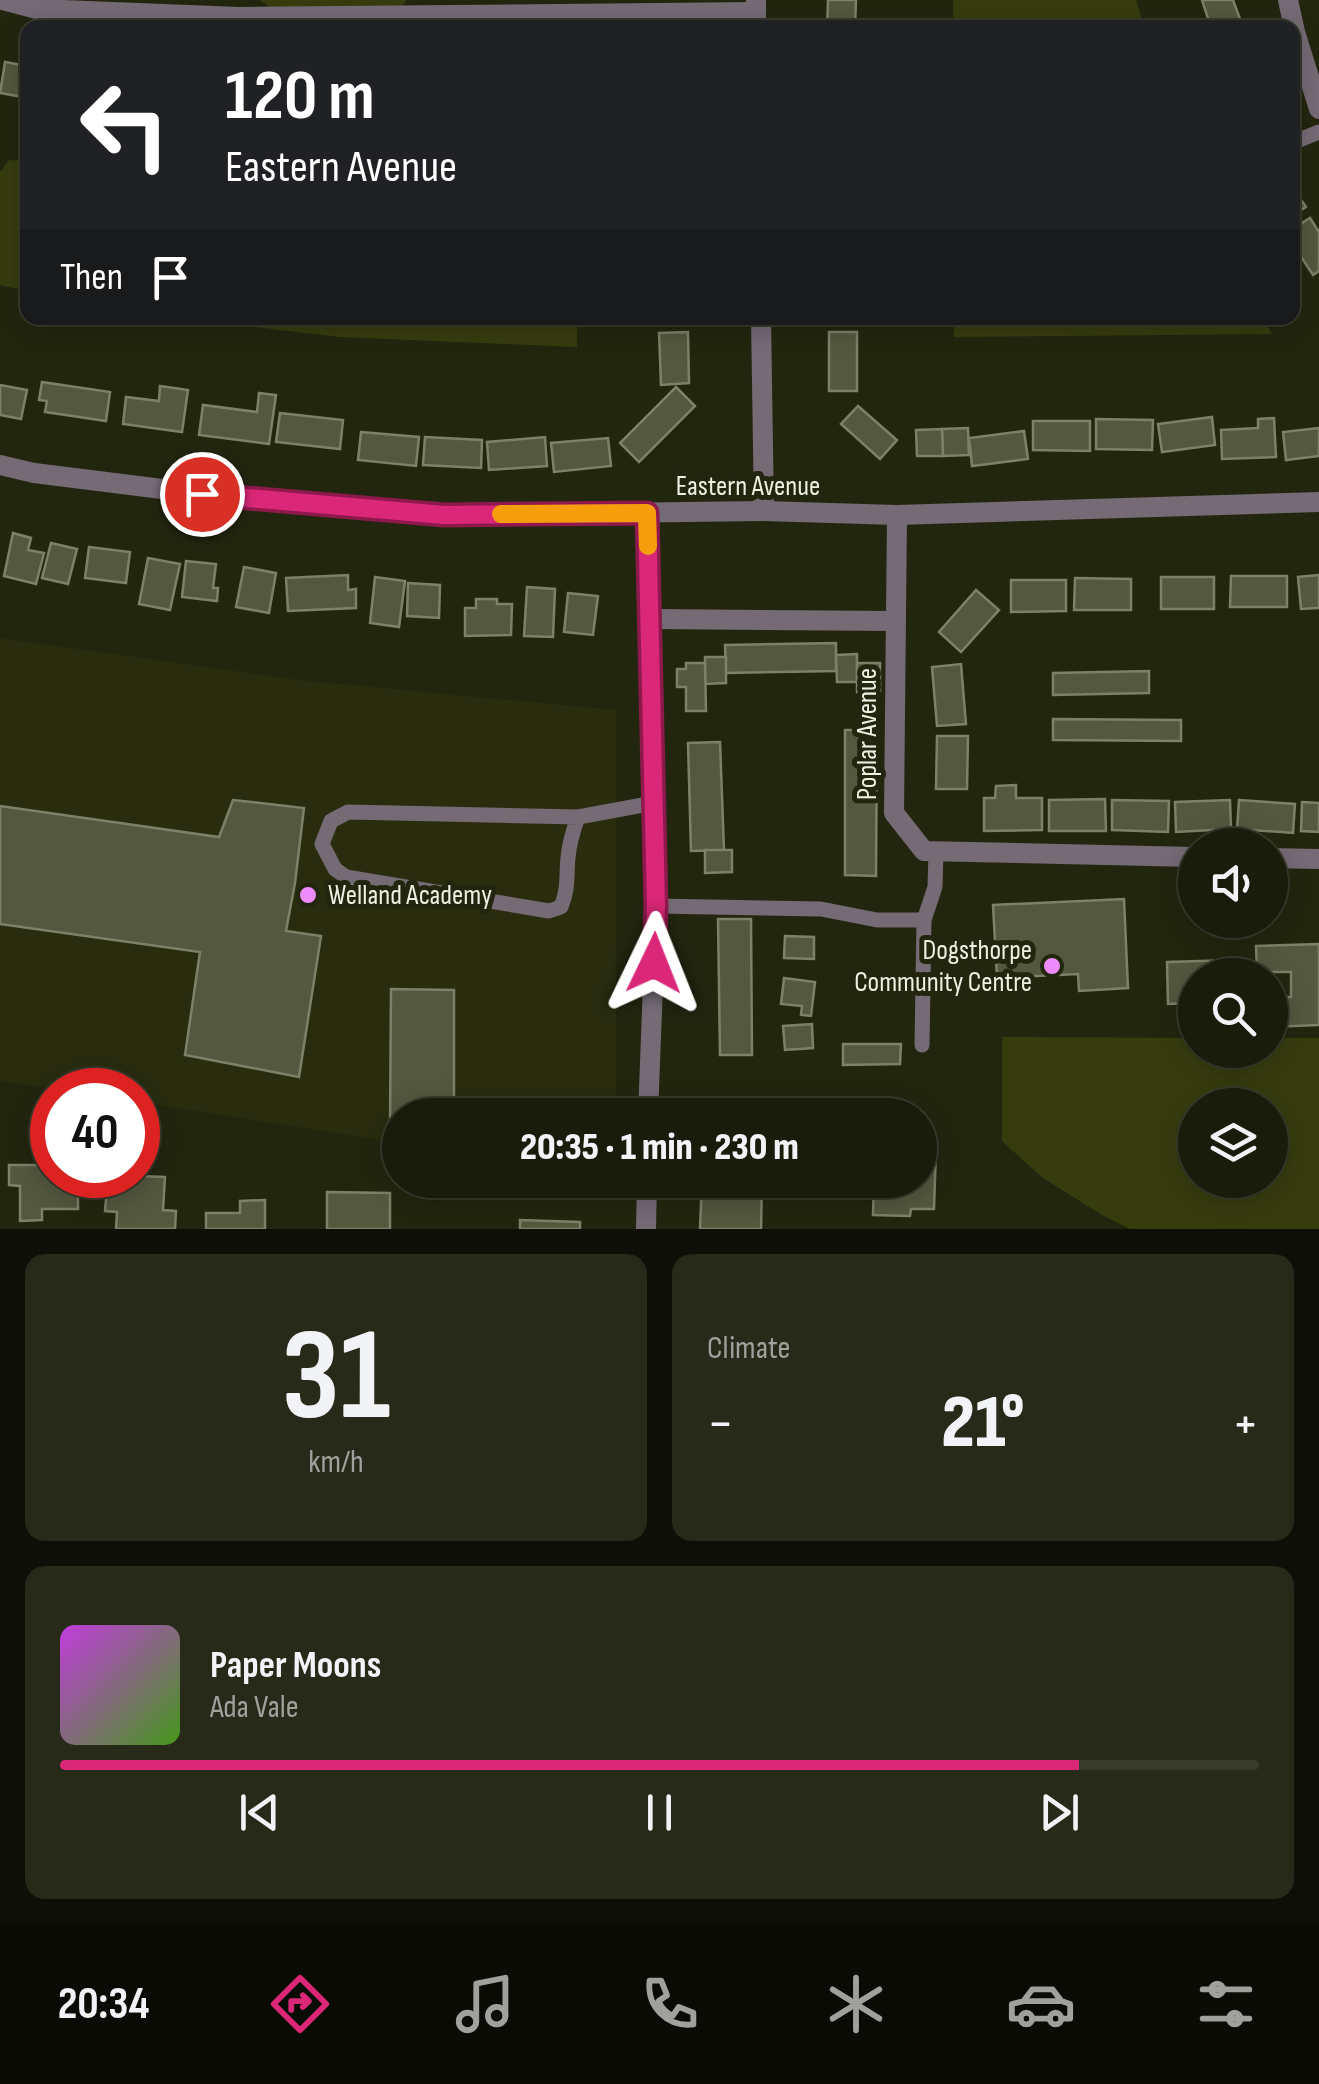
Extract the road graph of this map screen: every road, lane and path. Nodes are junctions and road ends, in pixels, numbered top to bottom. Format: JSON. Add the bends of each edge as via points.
{"nodes":[{"id":1,"x":2,"y":0,"type":"edge"},
{"id":2,"x":238,"y":8,"type":"edge"},
{"id":3,"x":427,"y":8,"type":"edge"},
{"id":4,"x":756,"y":13,"type":"edge"},
{"id":5,"x":1300,"y":48,"type":"edge"},
{"id":6,"x":1319,"y":109,"type":"edge"},
{"id":7,"x":761,"y":325,"type":"edge"},
{"id":8,"x":0,"y":465,"type":"edge"},
{"id":9,"x":1319,"y":502,"type":"edge"},
{"id":10,"x":764,"y":511,"type":"junction"},
{"id":11,"x":647,"y":513,"type":"junction"},
{"id":12,"x":897,"y":515,"type":"junction"},
{"id":13,"x":651,"y":620,"type":"junction"},
{"id":14,"x":896,"y":621,"type":"junction"},
{"id":15,"x":654,"y":803,"type":"junction"},
{"id":16,"x":578,"y":817,"type":"junction"},
{"id":17,"x":936,"y":852,"type":"junction"},
{"id":18,"x":1178,"y":856,"type":"edge"},
{"id":19,"x":1288,"y":858,"type":"edge"},
{"id":20,"x":1319,"y":859,"type":"edge"},
{"id":21,"x":656,"y":906,"type":"junction"},
{"id":22,"x":924,"y":920,"type":"junction"},
{"id":23,"x":922,"y":1046,"type":"dead end"},
{"id":24,"x":649,"y":1098,"type":"edge"},
{"id":25,"x":647,"y":1198,"type":"edge"},
{"id":26,"x":646,"y":1229,"type":"edge"}],
"edges":[{"from":1,"to":2,"type":"street","via":[[37,9]]},
{"from":2,"to":3,"type":"street"},
{"from":3,"to":4,"type":"street"},
{"from":5,"to":6,"type":"street"},
{"from":7,"to":10,"type":"street"},
{"from":8,"to":11,"type":"street","name":"Eastern Avenue","via":[[202,494],[444,515]]},
{"from":9,"to":12,"type":"street","name":"Eastern Avenue"},
{"from":10,"to":11,"type":"street","name":"Eastern Avenue"},
{"from":10,"to":12,"type":"street","name":"Eastern Avenue"},
{"from":11,"to":13,"type":"street"},
{"from":12,"to":14,"type":"street","name":"Poplar Avenue"},
{"from":13,"to":14,"type":"street"},
{"from":13,"to":15,"type":"street"},
{"from":14,"to":17,"type":"street","name":"Poplar Avenue","via":[[894,814],[924,852]]},
{"from":15,"to":16,"type":"lane"},
{"from":15,"to":21,"type":"street"},
{"from":16,"to":16,"type":"lane","via":[[570,838],[568,889],[561,906],[549,910],[346,876],[322,844],[331,822],[348,812]]},
{"from":17,"to":18,"type":"street"},
{"from":17,"to":22,"type":"lane","via":[[935,887]]},
{"from":19,"to":20,"type":"street"},
{"from":21,"to":22,"type":"lane","via":[[821,909]]},
{"from":21,"to":24,"type":"street"},
{"from":22,"to":23,"type":"lane"},
{"from":25,"to":26,"type":"street"}]}
